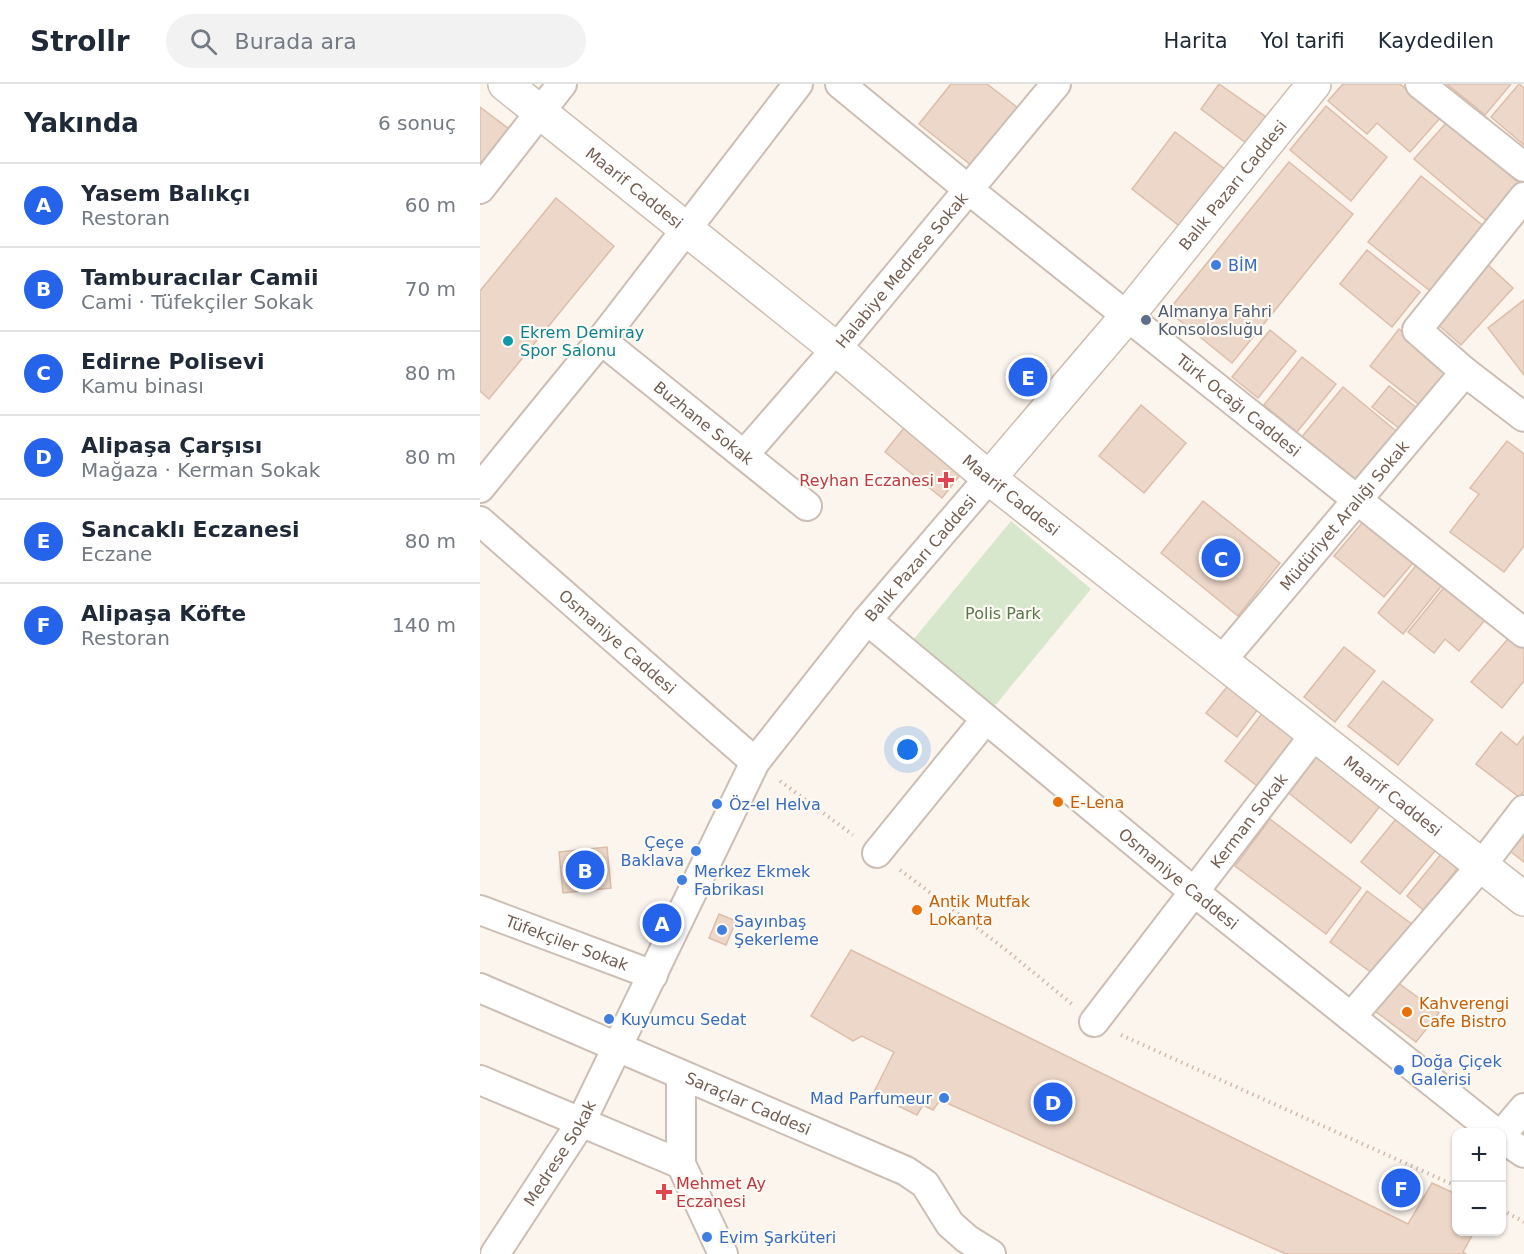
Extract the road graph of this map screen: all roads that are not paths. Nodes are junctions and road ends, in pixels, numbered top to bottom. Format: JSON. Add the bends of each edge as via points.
{"nodes":[{"id":1,"x":505,"y":84,"type":"edge"},
{"id":2,"x":562,"y":84,"type":"edge"},
{"id":3,"x":798,"y":84,"type":"edge"},
{"id":4,"x":840,"y":84,"type":"edge"},
{"id":5,"x":1056,"y":84,"type":"edge"},
{"id":6,"x":1314,"y":84,"type":"edge"},
{"id":7,"x":1420,"y":84,"type":"edge"},
{"id":8,"x":539,"y":112,"type":"junction"},
{"id":9,"x":1524,"y":167,"type":"edge"},
{"id":10,"x":480,"y":189,"type":"edge"},
{"id":11,"x":969,"y":190,"type":"junction"},
{"id":12,"x":1524,"y":197,"type":"edge"},
{"id":13,"x":686,"y":229,"type":"junction"},
{"id":14,"x":1128,"y":315,"type":"junction"},
{"id":15,"x":601,"y":340,"type":"junction"},
{"id":16,"x":836,"y":349,"type":"junction"},
{"id":17,"x":1465,"y":372,"type":"junction"},
{"id":18,"x":1524,"y":417,"type":"edge"},
{"id":19,"x":744,"y":455,"type":"junction"},
{"id":20,"x":989,"y":478,"type":"junction"},
{"id":21,"x":480,"y":488,"type":"edge"},
{"id":22,"x":1356,"y":499,"type":"junction"},
{"id":23,"x":807,"y":506,"type":"dead end"},
{"id":24,"x":480,"y":520,"type":"edge"},
{"id":25,"x":867,"y":620,"type":"junction"},
{"id":26,"x":1524,"y":633,"type":"edge"},
{"id":27,"x":1223,"y":659,"type":"junction"},
{"id":28,"x":986,"y":719,"type":"junction"},
{"id":29,"x":1316,"y":733,"type":"junction"},
{"id":30,"x":755,"y":762,"type":"junction"},
{"id":31,"x":1524,"y":810,"type":"edge"},
{"id":32,"x":877,"y":853,"type":"dead end"},
{"id":33,"x":1481,"y":866,"type":"junction"},
{"id":34,"x":1193,"y":891,"type":"junction"},
{"id":35,"x":1524,"y":899,"type":"edge"},
{"id":36,"x":480,"y":910,"type":"edge"},
{"id":37,"x":653,"y":975,"type":"junction"},
{"id":38,"x":480,"y":988,"type":"edge"},
{"id":39,"x":1351,"y":1017,"type":"junction"},
{"id":40,"x":1094,"y":1022,"type":"dead end"},
{"id":41,"x":619,"y":1048,"type":"junction"},
{"id":42,"x":681,"y":1075,"type":"junction"},
{"id":43,"x":480,"y":1080,"type":"edge"},
{"id":44,"x":1524,"y":1108,"type":"edge"},
{"id":45,"x":580,"y":1124,"type":"junction"},
{"id":46,"x":1490,"y":1128,"type":"edge"},
{"id":47,"x":1506,"y":1131,"type":"edge"},
{"id":48,"x":1506,"y":1139,"type":"edge"},
{"id":49,"x":1524,"y":1153,"type":"edge"},
{"id":50,"x":681,"y":1164,"type":"junction"},
{"id":51,"x":495,"y":1254,"type":"edge"},
{"id":52,"x":723,"y":1254,"type":"edge"},
{"id":53,"x":991,"y":1254,"type":"edge"}],
"edges":[{"from":1,"to":8,"type":"street","name":"Maarif Caddesi"},
{"from":2,"to":8,"type":"street"},
{"from":3,"to":13,"type":"street"},
{"from":4,"to":11,"type":"street","name":"Türk Ocağı Caddesi"},
{"from":5,"to":11,"type":"street","name":"Halabiye Medrese Sokak"},
{"from":6,"to":14,"type":"street","name":"Balık Pazarı Caddesi"},
{"from":7,"to":9,"type":"street"},
{"from":8,"to":10,"type":"street"},
{"from":8,"to":13,"type":"street","name":"Maarif Caddesi"},
{"from":11,"to":14,"type":"street","name":"Türk Ocağı Caddesi"},
{"from":11,"to":16,"type":"street","name":"Halabiye Medrese Sokak"},
{"from":12,"to":17,"type":"street","via":[[1417,330]]},
{"from":13,"to":15,"type":"street"},
{"from":13,"to":16,"type":"street","name":"Maarif Caddesi"},
{"from":14,"to":20,"type":"street","name":"Balık Pazarı Caddesi"},
{"from":14,"to":22,"type":"street","name":"Türk Ocağı Caddesi"},
{"from":15,"to":19,"type":"street","name":"Buzhane Sokak"},
{"from":15,"to":21,"type":"street"},
{"from":16,"to":19,"type":"street","name":"Halabiye Medrese Sokak"},
{"from":16,"to":20,"type":"street","name":"Maarif Caddesi"},
{"from":17,"to":18,"type":"street"},
{"from":17,"to":22,"type":"street","name":"Müdüriyet Aralığı Sokak"},
{"from":19,"to":23,"type":"street","name":"Buzhane Sokak"},
{"from":20,"to":25,"type":"street","name":"Balık Pazarı Caddesi"},
{"from":20,"to":27,"type":"street","name":"Maarif Caddesi"},
{"from":22,"to":26,"type":"street","name":"Türk Ocağı Caddesi"},
{"from":22,"to":27,"type":"street","name":"Müdüriyet Aralığı Sokak"},
{"from":24,"to":30,"type":"street","name":"Osmaniye Caddesi"},
{"from":25,"to":28,"type":"street","name":"Osmaniye Caddesi"},
{"from":25,"to":30,"type":"street","name":"Balık Pazarı Caddesi"},
{"from":27,"to":29,"type":"street","name":"Maarif Caddesi"},
{"from":28,"to":32,"type":"street"},
{"from":28,"to":34,"type":"street","name":"Osmaniye Caddesi"},
{"from":29,"to":33,"type":"street","name":"Maarif Caddesi"},
{"from":29,"to":34,"type":"street","name":"Kerman Sokak"},
{"from":30,"to":37,"type":"street","name":"Balık Pazarı Caddesi"},
{"from":31,"to":33,"type":"street"},
{"from":33,"to":35,"type":"street","name":"Maarif Caddesi"},
{"from":33,"to":39,"type":"street"},
{"from":34,"to":39,"type":"street","name":"Osmaniye Caddesi"},
{"from":34,"to":40,"type":"street","name":"Kerman Sokak"},
{"from":36,"to":37,"type":"street","name":"Tüfekçiler Sokak"},
{"from":37,"to":41,"type":"street","name":"Balık Pazarı Caddesi"},
{"from":38,"to":41,"type":"street","name":"Saraçlar Caddesi"},
{"from":39,"to":46,"type":"street","name":"Osmaniye Caddesi"},
{"from":41,"to":42,"type":"street","name":"Saraçlar Caddesi"},
{"from":41,"to":45,"type":"street","name":"Medrese Sokak"},
{"from":42,"to":50,"type":"street"},
{"from":42,"to":53,"type":"street","name":"Saraçlar Caddesi","via":[[906,1171],[925,1184],[950,1224]]},
{"from":43,"to":45,"type":"street"},
{"from":44,"to":47,"type":"street"},
{"from":45,"to":50,"type":"street"},
{"from":45,"to":51,"type":"street","name":"Medrese Sokak"},
{"from":48,"to":49,"type":"street"},
{"from":50,"to":52,"type":"street"}]}
